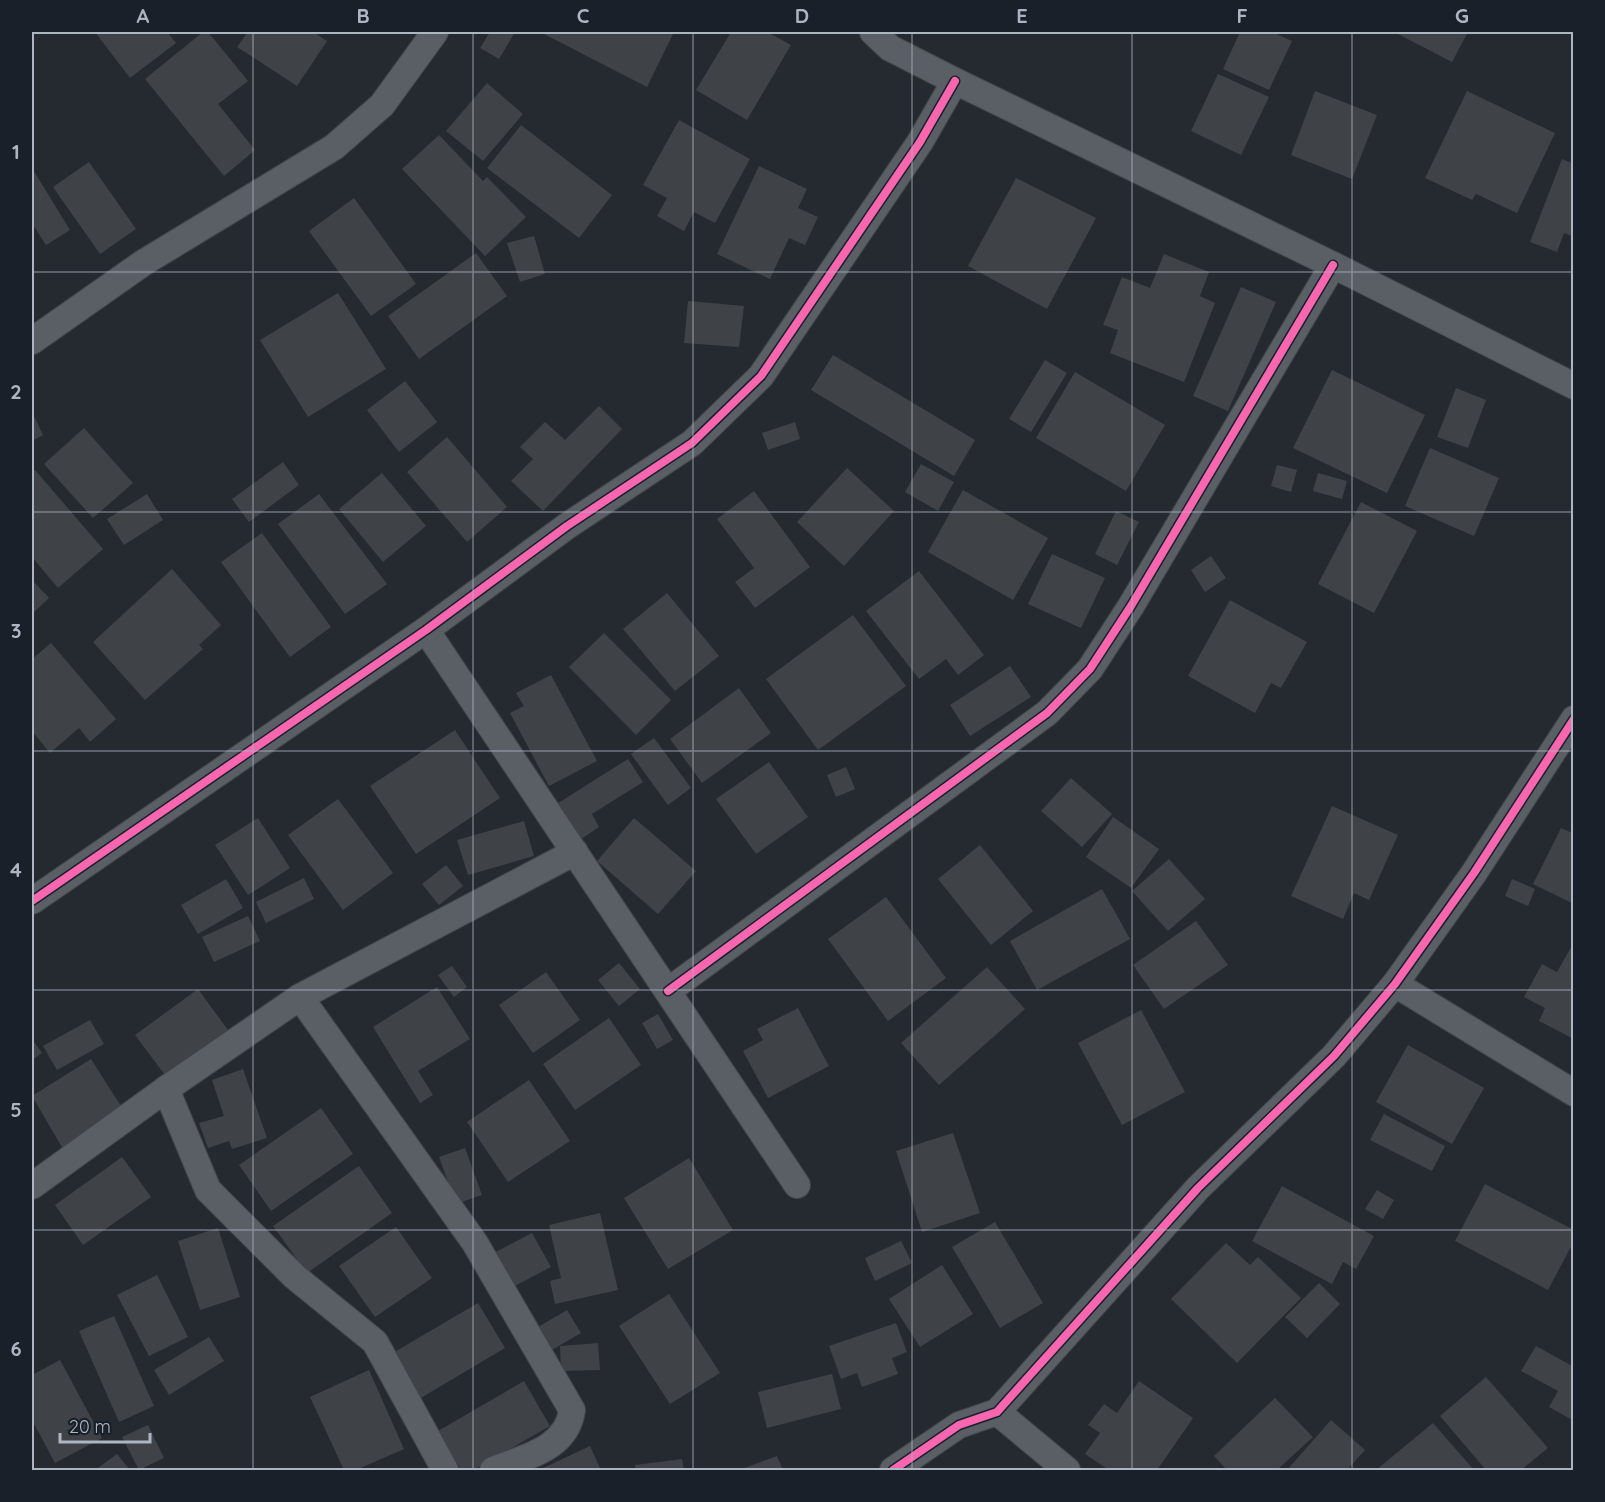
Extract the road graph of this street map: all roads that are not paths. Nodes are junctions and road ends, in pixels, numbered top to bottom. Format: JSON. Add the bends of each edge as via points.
{"nodes":[{"id":1,"x":435,"y":32,"type":"edge"},
{"id":2,"x":873,"y":32,"type":"edge"},
{"id":3,"x":955,"y":81,"type":"junction"},
{"id":4,"x":1334,"y":265,"type":"junction"},
{"id":5,"x":32,"y":340,"type":"edge"},
{"id":6,"x":1574,"y":386,"type":"edge"},
{"id":7,"x":426,"y":630,"type":"junction"},
{"id":8,"x":1574,"y":719,"type":"edge"},
{"id":9,"x":574,"y":852,"type":"junction"},
{"id":10,"x":32,"y":901,"type":"edge"},
{"id":11,"x":1395,"y":984,"type":"junction"},
{"id":12,"x":668,"y":991,"type":"junction"},
{"id":13,"x":300,"y":997,"type":"junction"},
{"id":14,"x":165,"y":1089,"type":"junction"},
{"id":15,"x":1574,"y":1093,"type":"edge"},
{"id":16,"x":797,"y":1185,"type":"dead end"},
{"id":17,"x":32,"y":1186,"type":"edge"},
{"id":18,"x":998,"y":1413,"type":"junction"},
{"id":19,"x":445,"y":1470,"type":"edge"},
{"id":20,"x":493,"y":1470,"type":"edge"},
{"id":21,"x":893,"y":1470,"type":"edge"},
{"id":22,"x":1068,"y":1470,"type":"edge"}],
"edges":[{"from":1,"to":5,"type":"street","via":[[382,105],[334,147],[143,263]]},
{"from":2,"to":3,"type":"street","via":[[890,48]]},
{"from":3,"to":4,"type":"street"},
{"from":3,"to":7,"type":"street","via":[[920,142],[761,376],[692,443],[567,526]]},
{"from":4,"to":6,"type":"street"},
{"from":4,"to":12,"type":"street","via":[[1090,669],[1047,713]]},
{"from":7,"to":9,"type":"street"},
{"from":7,"to":10,"type":"street"},
{"from":8,"to":11,"type":"street","via":[[1474,873]]},
{"from":9,"to":12,"type":"street"},
{"from":9,"to":13,"type":"street"},
{"from":11,"to":15,"type":"street"},
{"from":11,"to":18,"type":"street","via":[[1334,1056],[1198,1188]]},
{"from":12,"to":16,"type":"street"},
{"from":13,"to":14,"type":"street"},
{"from":13,"to":20,"type":"street","via":[[475,1243],[572,1410],[570,1426],[550,1447]]},
{"from":14,"to":17,"type":"street"},
{"from":14,"to":19,"type":"street","via":[[208,1190],[295,1277],[375,1342]]},
{"from":18,"to":21,"type":"street","via":[[959,1425]]},
{"from":18,"to":22,"type":"street"}]}
